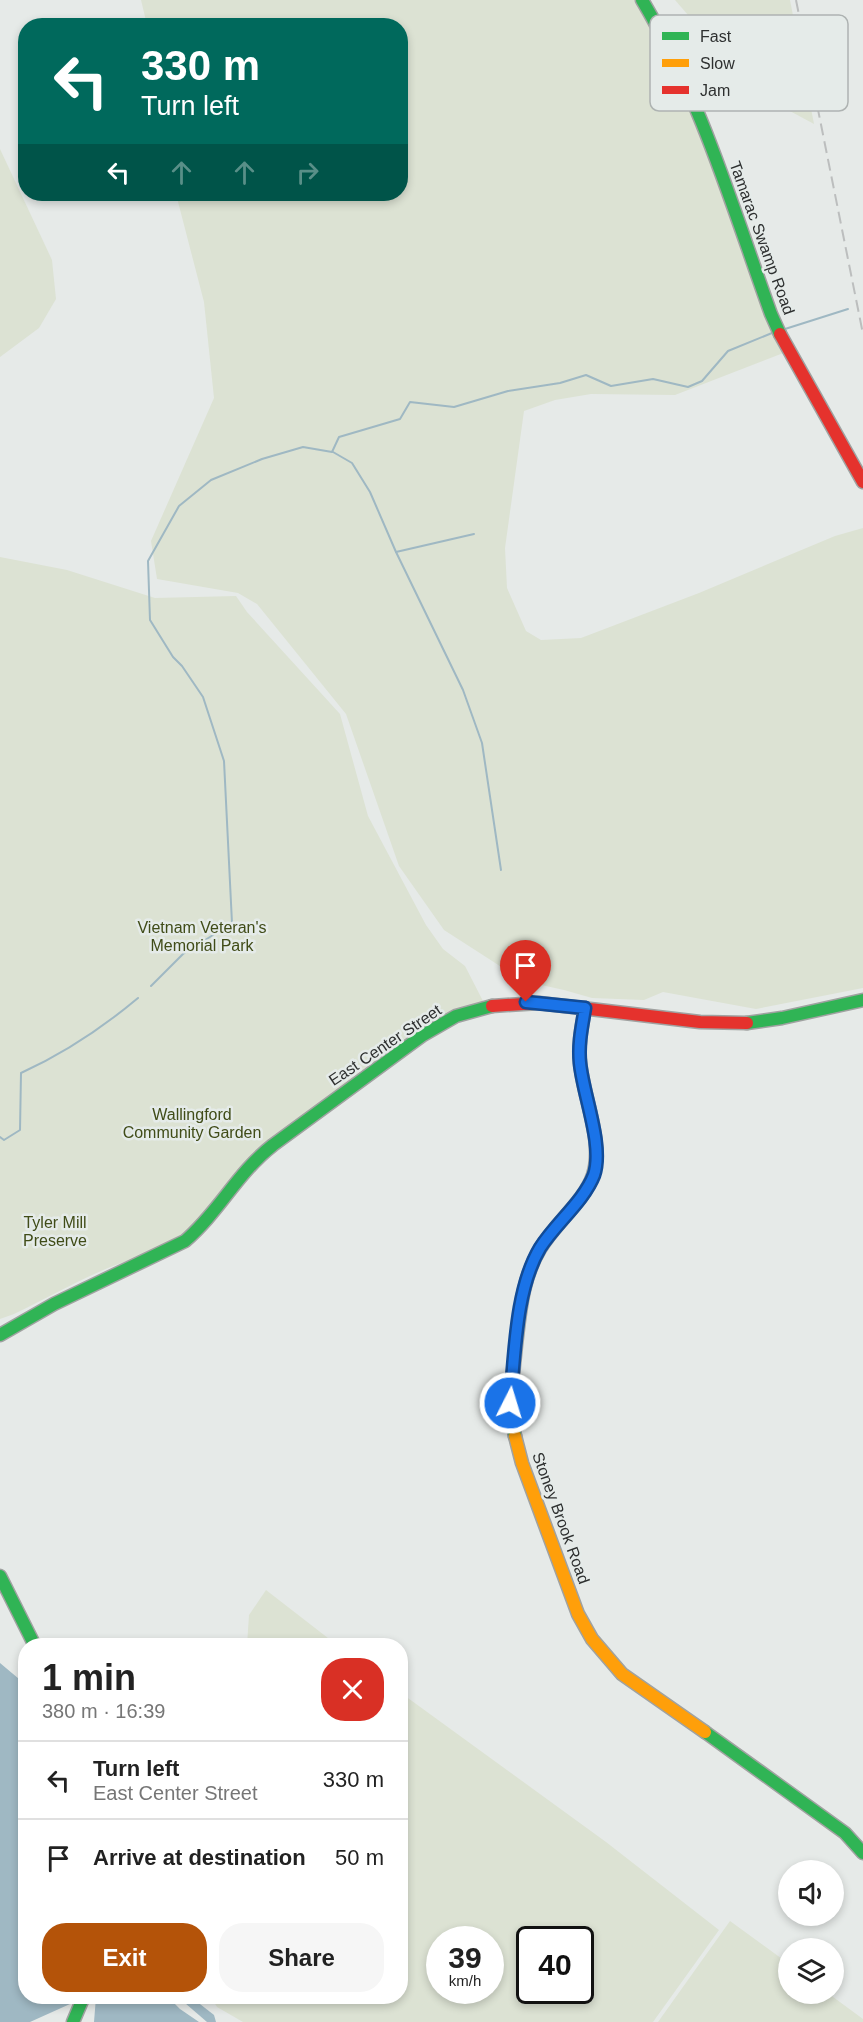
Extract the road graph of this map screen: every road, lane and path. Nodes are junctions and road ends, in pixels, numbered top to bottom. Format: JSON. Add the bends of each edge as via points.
{"nodes":[{"id":1,"x":642,"y":0,"type":"edge"},
{"id":2,"x":651,"y":15,"type":"edge"},
{"id":3,"x":696,"y":111,"type":"edge"},
{"id":4,"x":863,"y":482,"type":"edge"},
{"id":5,"x":863,"y":1000,"type":"edge"},
{"id":6,"x":585,"y":1008,"type":"junction"},
{"id":7,"x":0,"y":1335,"type":"edge"},
{"id":8,"x":0,"y":1576,"type":"edge"},
{"id":9,"x":30,"y":1638,"type":"edge"},
{"id":10,"x":863,"y":1853,"type":"edge"},
{"id":11,"x":81,"y":2004,"type":"edge"},
{"id":12,"x":73,"y":2022,"type":"edge"}],
"edges":[{"from":1,"to":2,"type":"street","name":"Tamarac Swamp Road"},
{"from":3,"to":4,"type":"street","name":"Tamarac Swamp Road","via":[[781,336]]},
{"from":5,"to":6,"type":"street","name":"East Center Street","via":[[740,1024]]},
{"from":6,"to":7,"type":"street","name":"East Center Street","via":[[510,1003],[473,1010],[441,1024],[255,1159],[205,1222],[185,1240]]},
{"from":6,"to":10,"type":"street","name":"Stoney Brook Road","via":[[579,1047],[597,1152],[594,1175],[539,1250],[522,1295],[510,1403],[522,1462],[579,1614],[605,1659],[845,1833]]},
{"from":8,"to":9,"type":"street"},
{"from":11,"to":12,"type":"street"}]}
